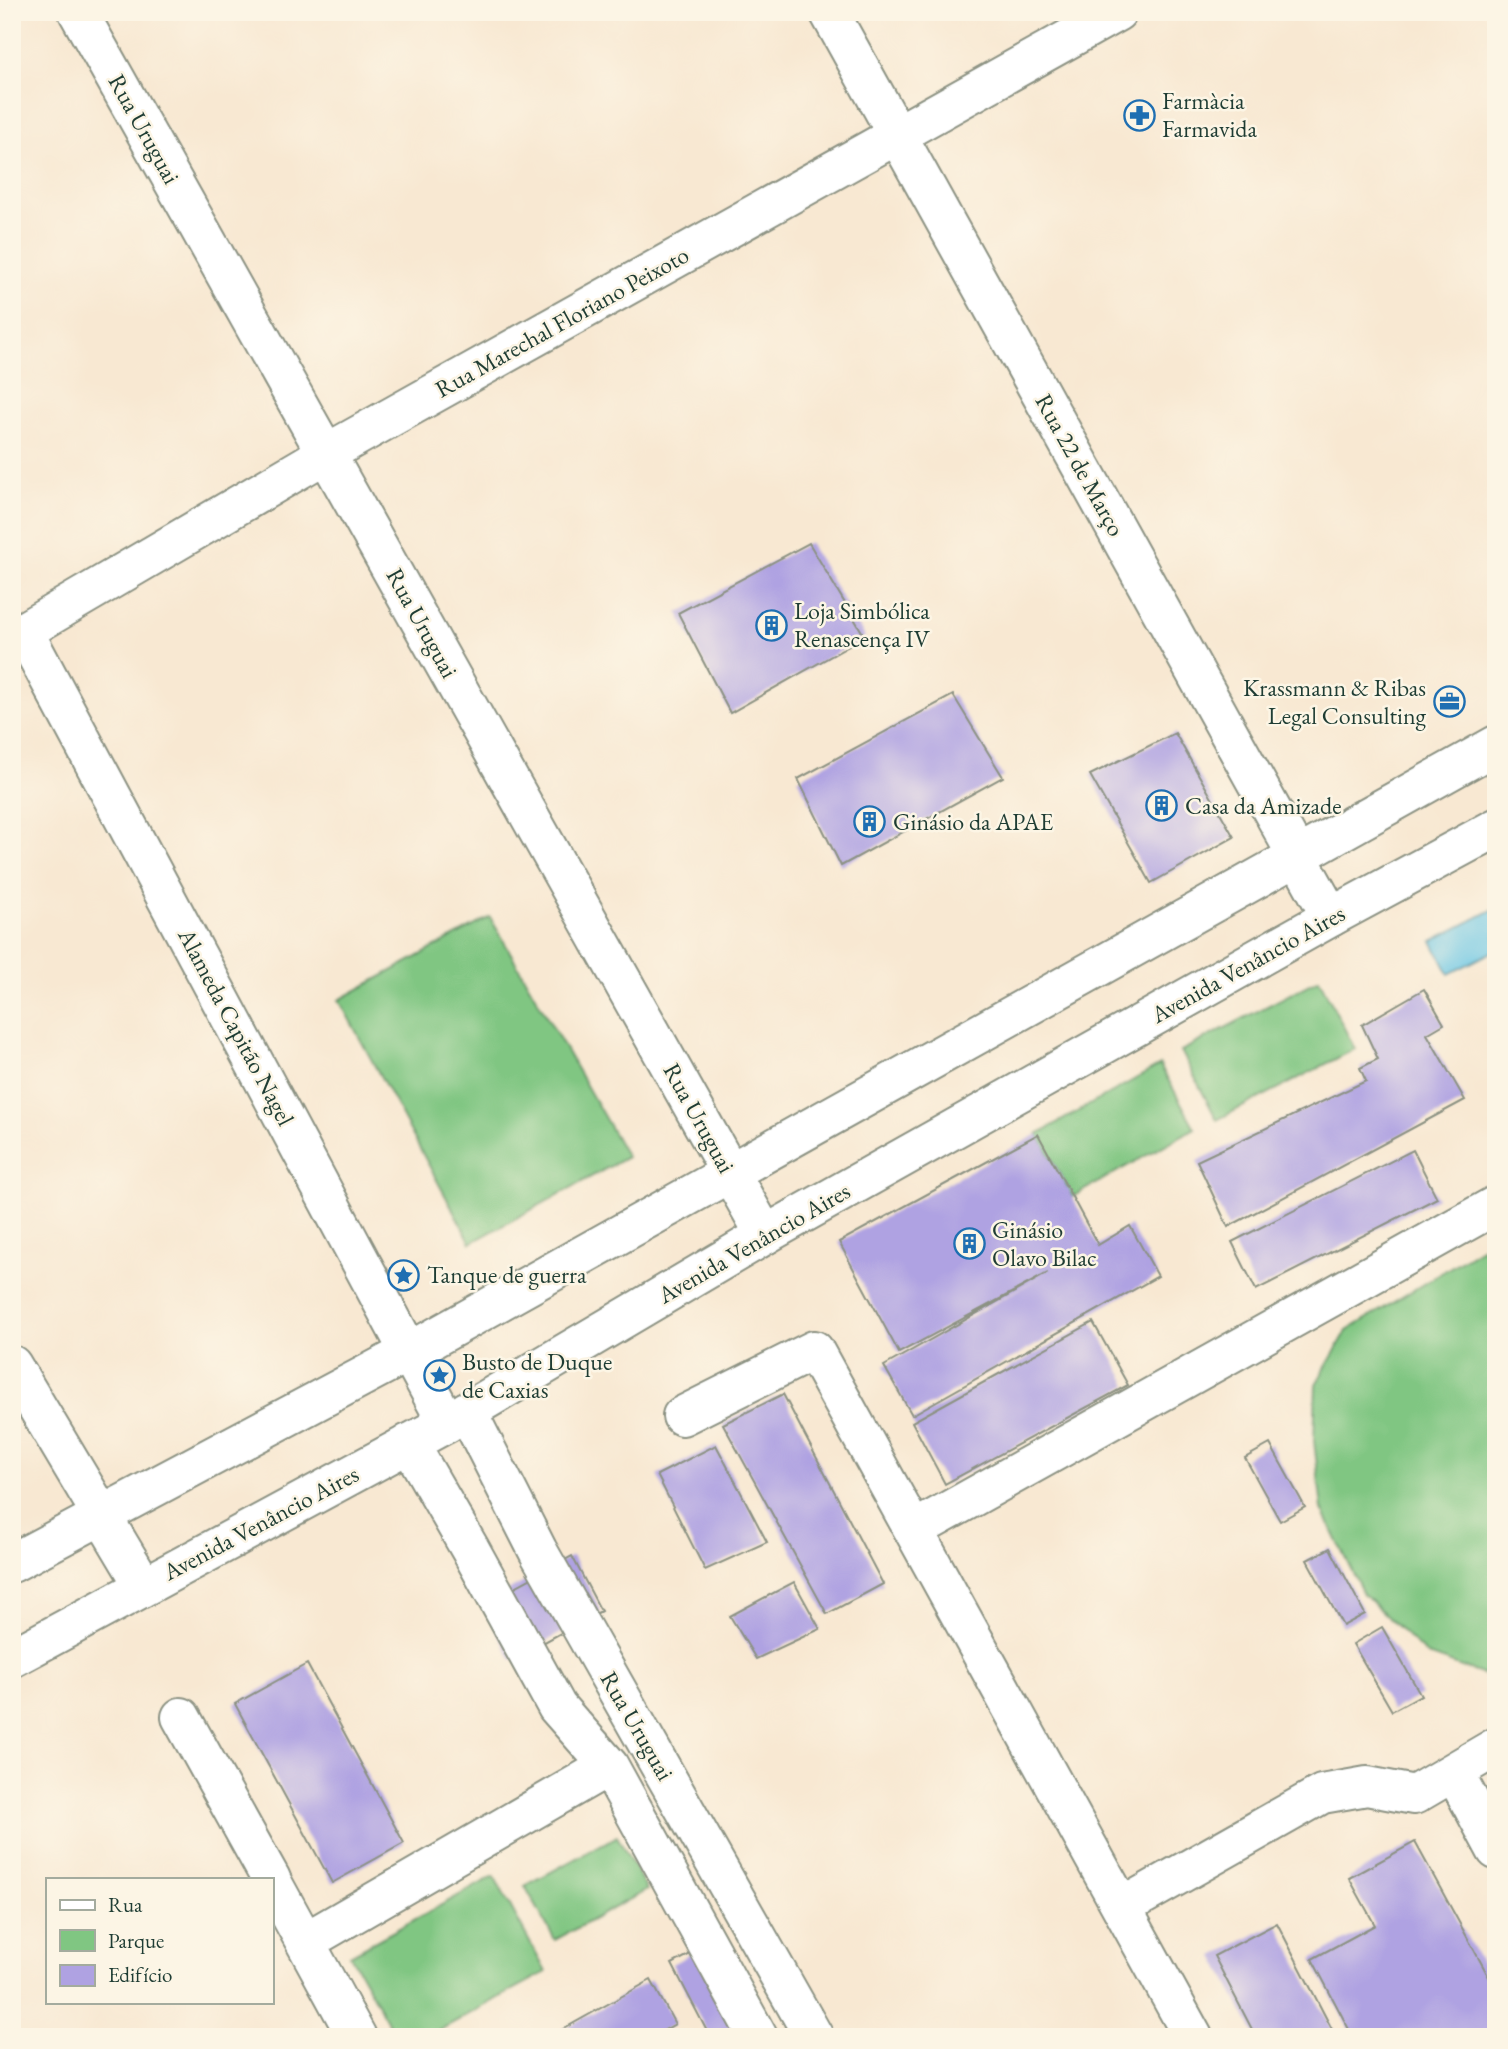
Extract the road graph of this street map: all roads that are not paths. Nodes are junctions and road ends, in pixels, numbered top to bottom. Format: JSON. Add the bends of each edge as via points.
{"nodes":[{"id":1,"x":79,"y":12,"type":"edge"},
{"id":2,"x":829,"y":12,"type":"edge"},
{"id":3,"x":1117,"y":12,"type":"edge"},
{"id":4,"x":897,"y":135,"type":"junction"},
{"id":5,"x":327,"y":453,"type":"junction"},
{"id":6,"x":18,"y":635,"type":"edge"},
{"id":7,"x":1496,"y":745,"type":"edge"},
{"id":8,"x":1496,"y":828,"type":"edge"},
{"id":9,"x":1297,"y":855,"type":"junction"},
{"id":10,"x":1331,"y":917,"type":"junction"},
{"id":11,"x":729,"y":1171,"type":"junction"},
{"id":12,"x":1496,"y":1205,"type":"edge"},
{"id":13,"x":765,"y":1235,"type":"junction"},
{"id":14,"x":409,"y":1352,"type":"junction"},
{"id":15,"x":12,"y":1365,"type":"edge"},
{"id":16,"x":682,"y":1416,"type":"dead end"},
{"id":17,"x":457,"y":1417,"type":"junction"},
{"id":18,"x":409,"y":1443,"type":"junction"},
{"id":19,"x":102,"y":1514,"type":"junction"},
{"id":20,"x":914,"y":1530,"type":"junction"},
{"id":21,"x":12,"y":1563,"type":"edge"},
{"id":22,"x":144,"y":1586,"type":"junction"},
{"id":23,"x":12,"y":1658,"type":"edge"},
{"id":24,"x":181,"y":1717,"type":"dead end"},
{"id":25,"x":1496,"y":1747,"type":"edge"},
{"id":26,"x":609,"y":1766,"type":"junction"},
{"id":27,"x":1454,"y":1772,"type":"junction"},
{"id":28,"x":1496,"y":1850,"type":"edge"},
{"id":29,"x":270,"y":1878,"type":"edge"},
{"id":30,"x":273,"y":1884,"type":"edge"},
{"id":31,"x":1122,"y":1907,"type":"junction"},
{"id":32,"x":305,"y":1942,"type":"junction"},
{"id":33,"x":358,"y":2037,"type":"edge"},
{"id":34,"x":758,"y":2037,"type":"edge"},
{"id":35,"x":814,"y":2037,"type":"edge"},
{"id":36,"x":1193,"y":2037,"type":"edge"}],
"edges":[{"from":1,"to":5,"type":"street","name":"Rua Uruguai"},
{"from":2,"to":4,"type":"street","name":"Rua 22 de Março"},
{"from":3,"to":4,"type":"street","name":"Rua Marechal Floriano Peixoto"},
{"from":4,"to":5,"type":"street","name":"Rua Marechal Floriano Peixoto"},
{"from":4,"to":9,"type":"street","name":"Rua 22 de Março"},
{"from":5,"to":6,"type":"street","name":"Rua Marechal Floriano Peixoto"},
{"from":5,"to":11,"type":"street","name":"Rua Uruguai"},
{"from":6,"to":14,"type":"street","name":"Alameda Capitão Nagel"},
{"from":7,"to":9,"type":"street"},
{"from":8,"to":10,"type":"street","name":"Avenida Venâncio Aires"},
{"from":9,"to":10,"type":"street","name":"Rua 22 de Março"},
{"from":9,"to":11,"type":"street"},
{"from":10,"to":13,"type":"street","name":"Avenida Venâncio Aires"},
{"from":11,"to":13,"type":"street","name":"Rua Uruguai"},
{"from":11,"to":14,"type":"street"},
{"from":12,"to":20,"type":"street"},
{"from":13,"to":17,"type":"street","name":"Avenida Venâncio Aires"},
{"from":14,"to":17,"type":"street","name":"Alameda Capitão Nagel"},
{"from":14,"to":19,"type":"street"},
{"from":15,"to":19,"type":"street"},
{"from":16,"to":20,"type":"street","via":[[814,1350]]},
{"from":17,"to":18,"type":"street","name":"Avenida Venâncio Aires"},
{"from":17,"to":35,"type":"street","name":"Rua Uruguai"},
{"from":18,"to":22,"type":"street","name":"Avenida Venâncio Aires"},
{"from":18,"to":26,"type":"street","via":[[557,1707]]},
{"from":19,"to":21,"type":"street"},
{"from":19,"to":22,"type":"street"},
{"from":20,"to":31,"type":"street"},
{"from":22,"to":23,"type":"street","name":"Avenida Venâncio Aires"},
{"from":24,"to":29,"type":"street"},
{"from":25,"to":27,"type":"street"},
{"from":26,"to":32,"type":"street"},
{"from":26,"to":34,"type":"street"},
{"from":27,"to":28,"type":"street"},
{"from":27,"to":31,"type":"street","via":[[1414,1795],[1367,1786],[1322,1794]]},
{"from":30,"to":32,"type":"street"},
{"from":31,"to":36,"type":"street"},
{"from":32,"to":33,"type":"street"}]}
